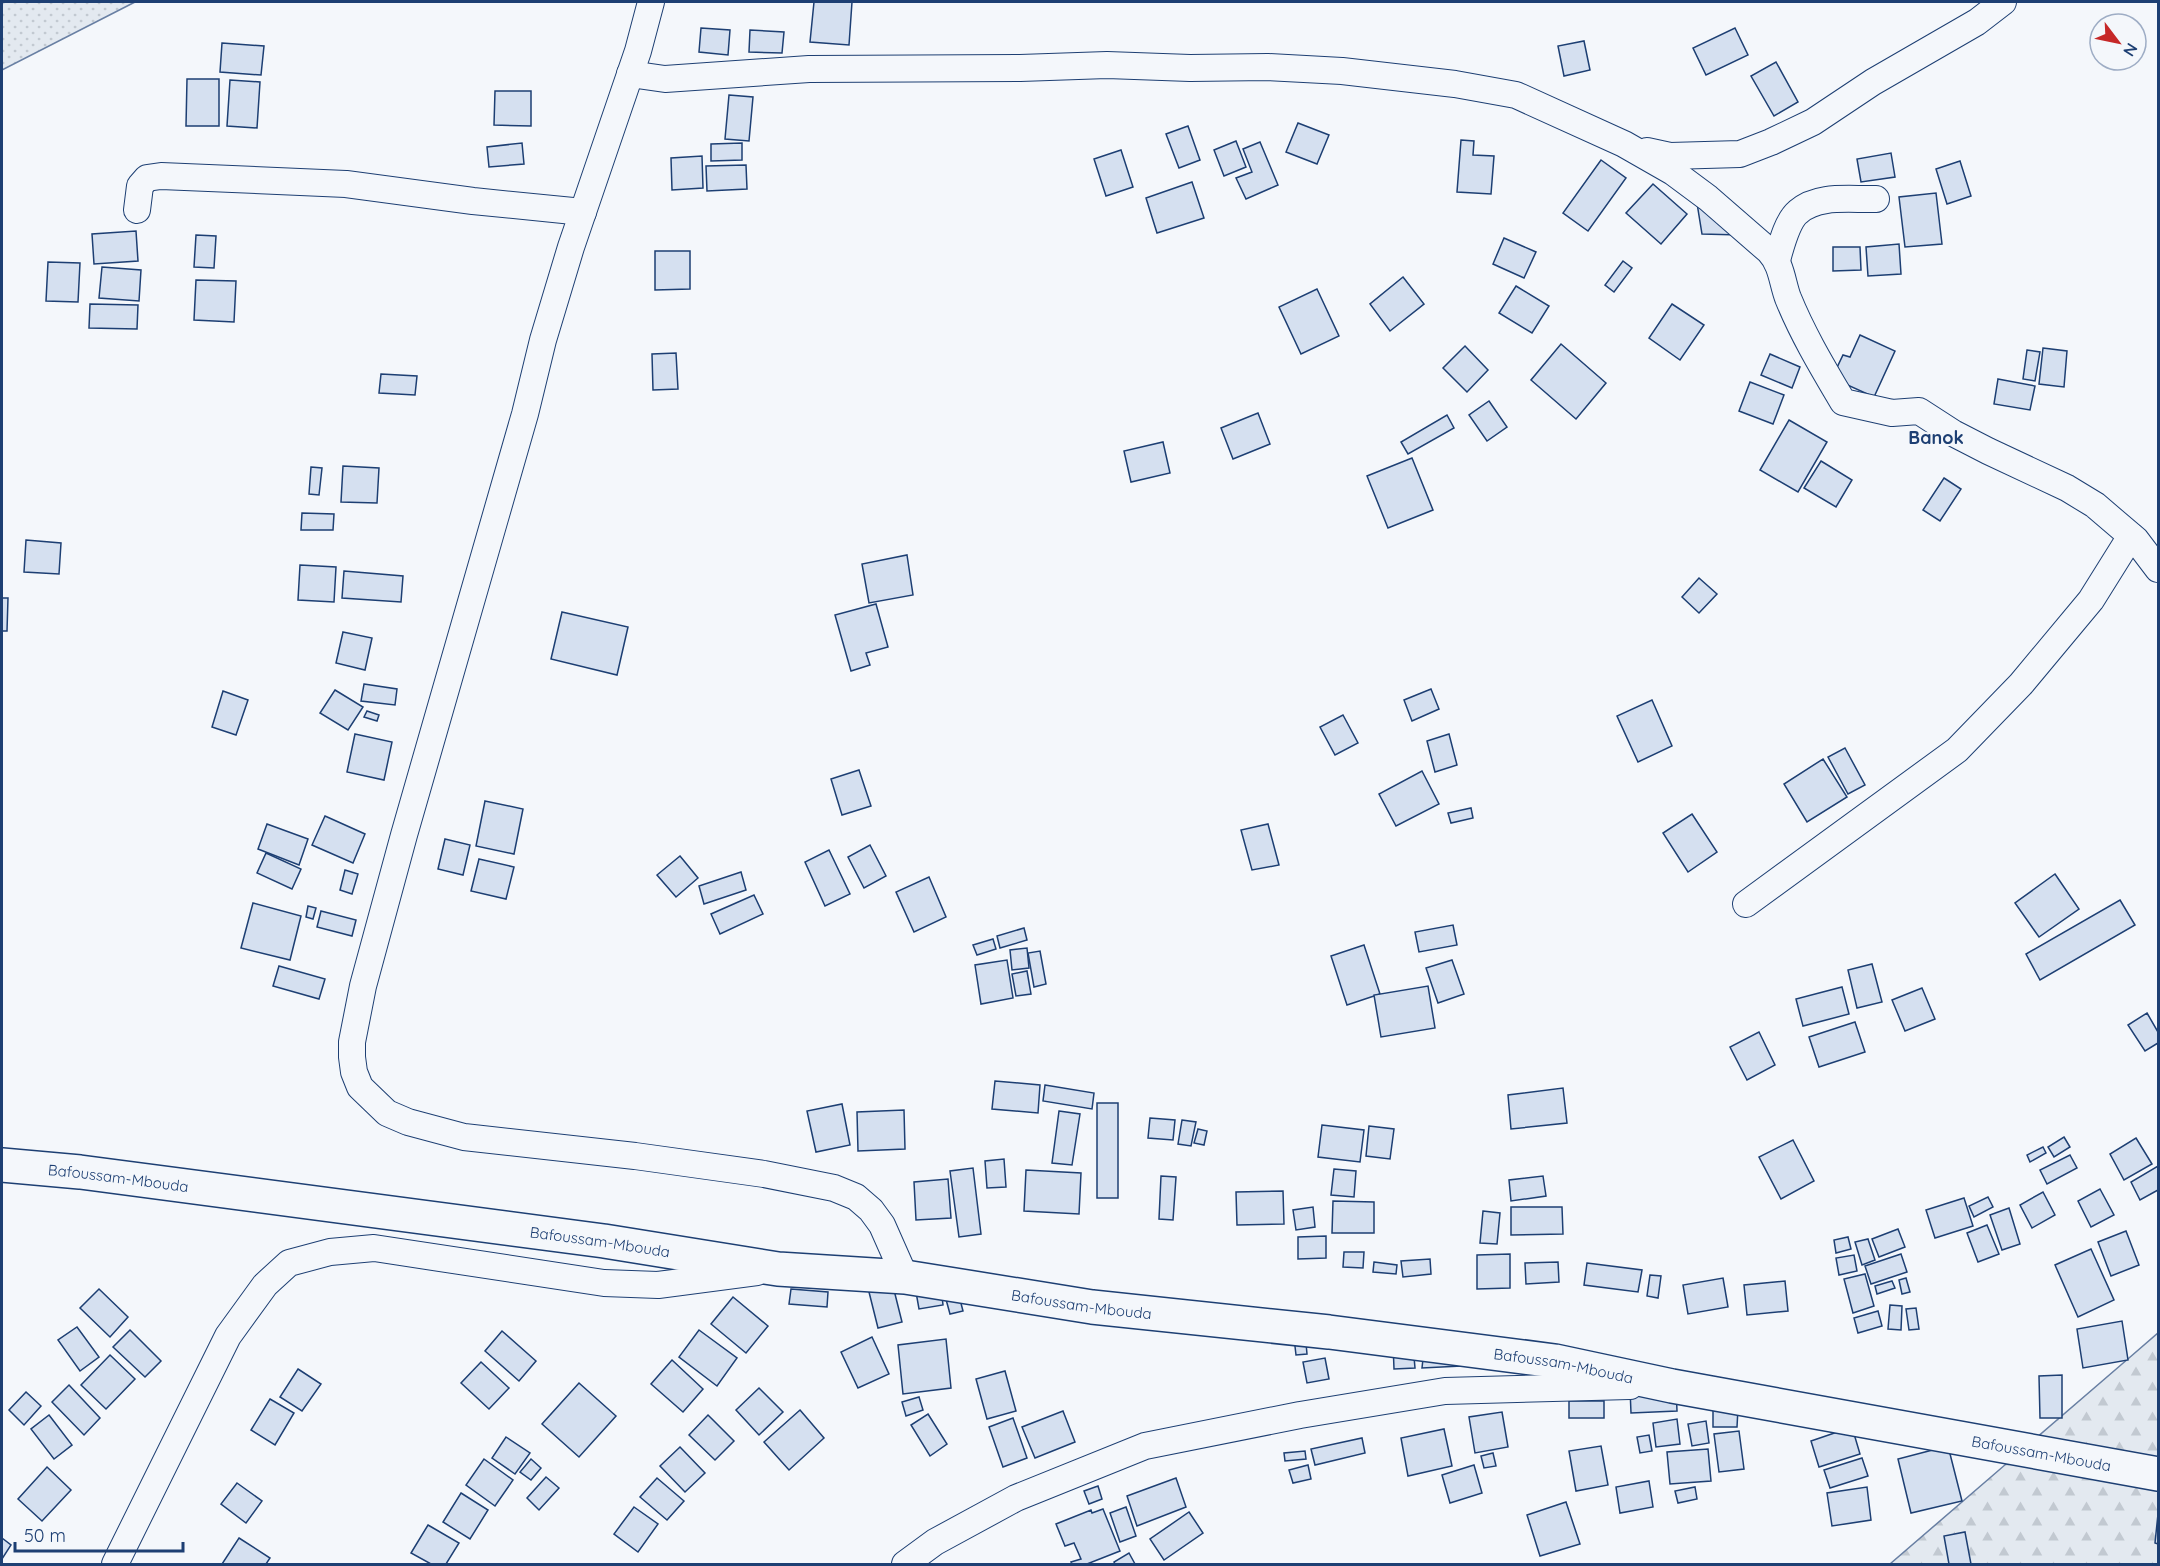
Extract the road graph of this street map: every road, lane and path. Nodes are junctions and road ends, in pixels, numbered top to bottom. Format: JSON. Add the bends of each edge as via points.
{"nodes":[{"id":1,"x":651,"y":2,"type":"edge"},
{"id":2,"x":2003,"y":2,"type":"edge"},
{"id":3,"x":630,"y":75,"type":"junction"},
{"id":4,"x":1632,"y":148,"type":"junction"},
{"id":5,"x":1876,"y":199,"type":"dead end"},
{"id":6,"x":137,"y":210,"type":"dead end"},
{"id":7,"x":582,"y":212,"type":"junction"},
{"id":8,"x":1777,"y":260,"type":"junction"},
{"id":9,"x":2148,"y":549,"type":"edge"},
{"id":10,"x":1746,"y":904,"type":"dead end"},
{"id":11,"x":2,"y":1166,"type":"edge"},
{"id":12,"x":778,"y":1269,"type":"junction"},
{"id":13,"x":905,"y":1277,"type":"junction"},
{"id":14,"x":1672,"y":1386,"type":"junction"},
{"id":15,"x":2158,"y":1474,"type":"edge"},
{"id":16,"x":116,"y":1564,"type":"edge"},
{"id":17,"x":905,"y":1564,"type":"edge"}],
"edges":[{"from":1,"to":3,"type":"street"},
{"from":2,"to":4,"type":"street","via":[[1977,22],[1813,122],[1771,142],[1740,154],[1705,156],[1670,156]]},
{"from":3,"to":4,"type":"street","via":[[665,79],[809,69],[1107,66],[1342,71],[1516,95]]},
{"from":3,"to":7,"type":"street"},
{"from":4,"to":8,"type":"street","via":[[1708,198]]},
{"from":5,"to":8,"type":"street","via":[[1818,200],[1796,212]]},
{"from":6,"to":7,"type":"street","via":[[140,186],[147,178],[162,176],[346,184]]},
{"from":7,"to":13,"type":"street","via":[[371,955],[352,1042],[354,1072],[360,1087],[387,1113],[464,1137],[657,1159],[834,1188],[856,1197],[871,1210],[882,1225]]},
{"from":8,"to":9,"type":"street","via":[[1788,297],[1812,351],[1843,402],[1892,413],[1919,411],[1962,438],[2067,488],[2095,505]]},
{"from":9,"to":10,"type":"street","via":[[2091,600],[2021,684],[1957,750]]},
{"from":11,"to":12,"type":"highway","name":"Bafoussam-Mbouda","via":[[80,1172],[604,1241]]},
{"from":12,"to":13,"type":"highway","name":"Bafoussam-Mbouda"},
{"from":12,"to":16,"type":"street","via":[[657,1285],[604,1283],[374,1248],[330,1252],[290,1263],[265,1285],[228,1336]]},
{"from":13,"to":14,"type":"highway","name":"Bafoussam-Mbouda","via":[[1092,1307],[1317,1330],[1555,1361]]},
{"from":14,"to":15,"type":"highway","name":"Bafoussam-Mbouda"},
{"from":14,"to":17,"type":"street","via":[[1445,1391],[1145,1446],[1016,1498],[935,1542]]}]}
